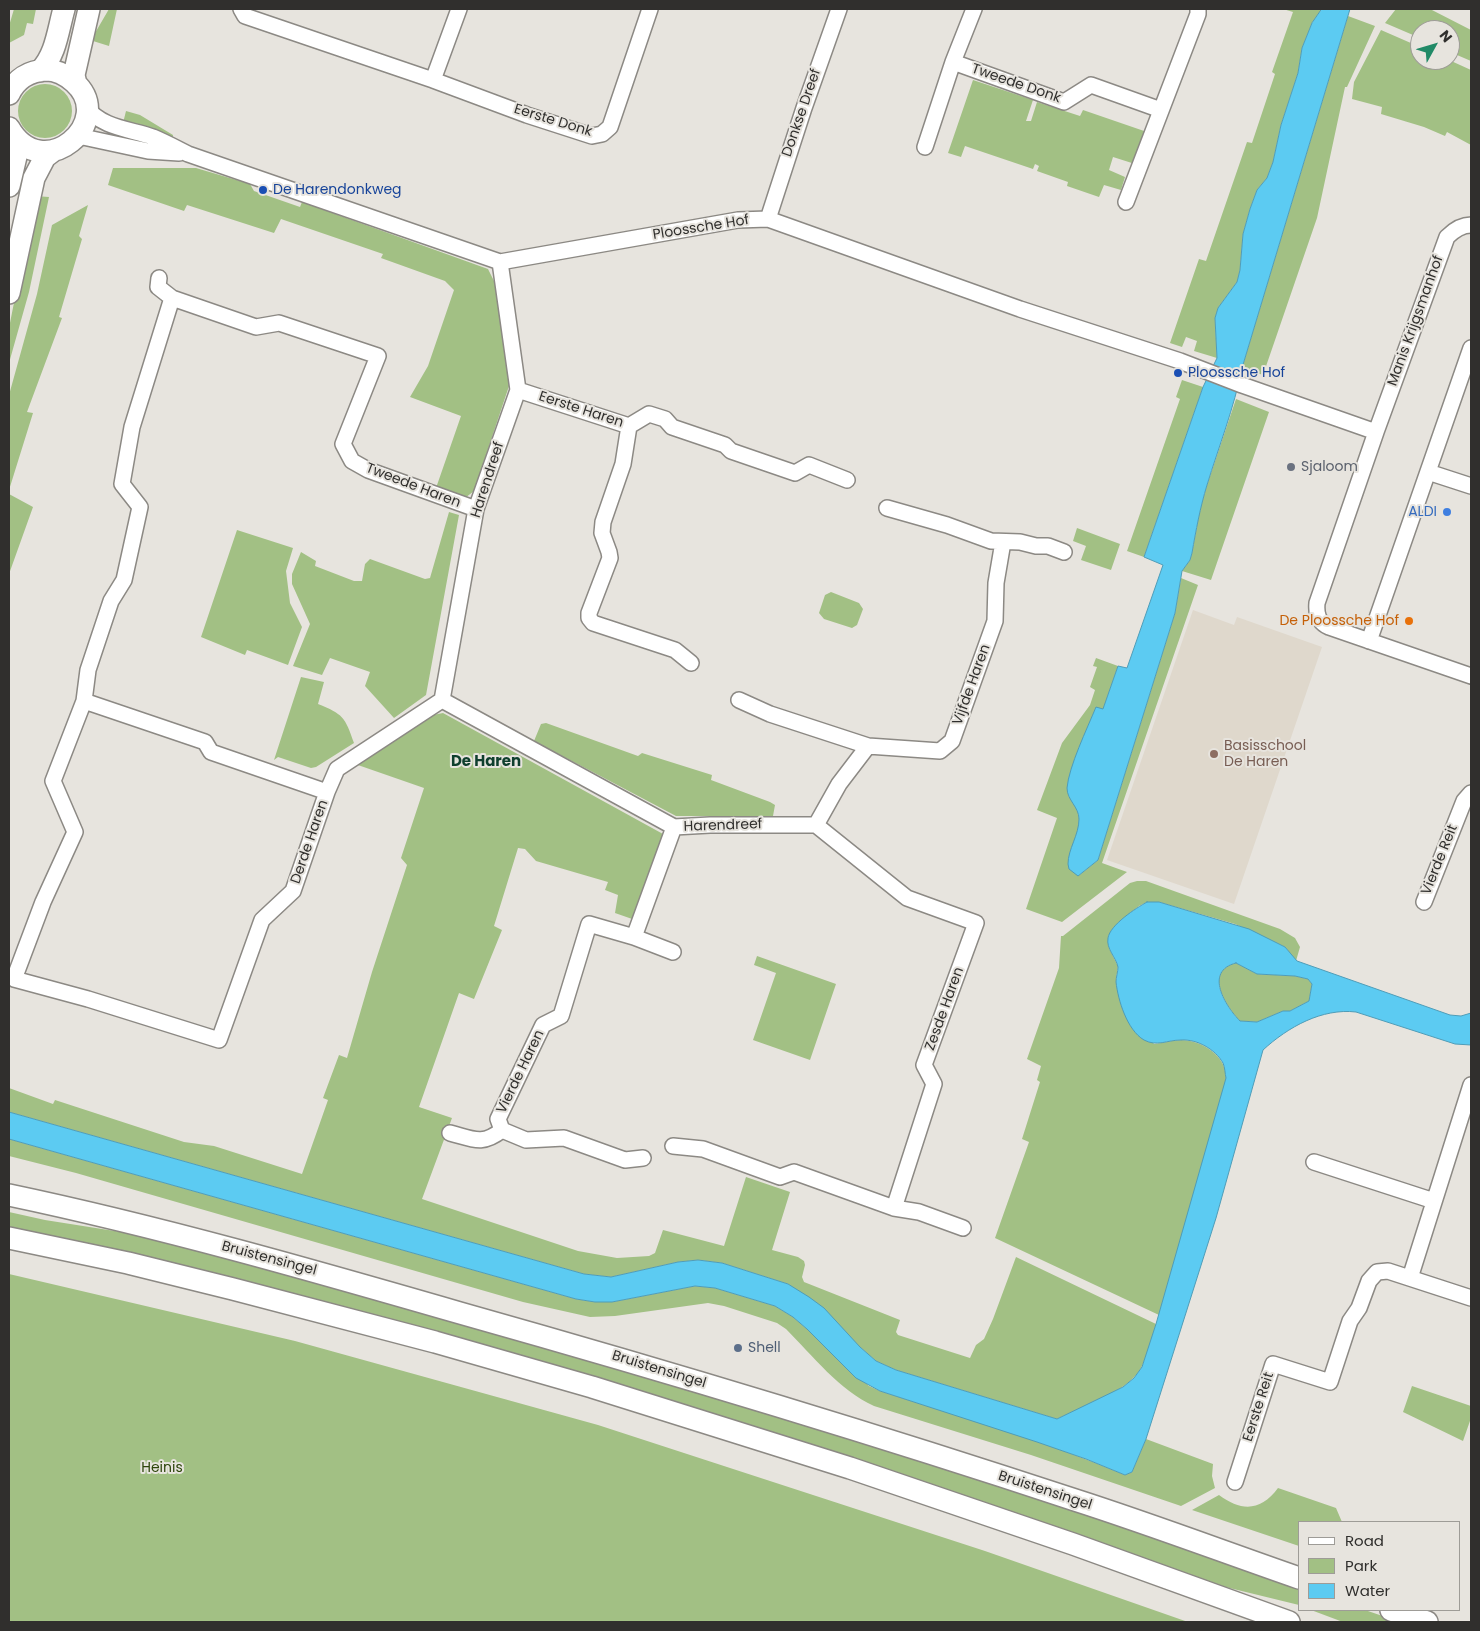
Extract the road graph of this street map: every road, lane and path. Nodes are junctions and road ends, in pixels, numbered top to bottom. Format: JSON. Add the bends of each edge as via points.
{"nodes":[{"id":1,"x":64,"y":9,"type":"edge"},
{"id":2,"x":88,"y":9,"type":"edge"},
{"id":3,"x":241,"y":9,"type":"edge"},
{"id":4,"x":459,"y":9,"type":"edge"},
{"id":5,"x":650,"y":9,"type":"edge"},
{"id":6,"x":839,"y":9,"type":"edge"},
{"id":7,"x":974,"y":9,"type":"edge"},
{"id":8,"x":1198,"y":9,"type":"edge"},
{"id":9,"x":953,"y":62,"type":"junction"},
{"id":10,"x":40,"y":70,"type":"junction"},
{"id":11,"x":433,"y":80,"type":"junction"},
{"id":12,"x":76,"y":84,"type":"junction"},
{"id":13,"x":9,"y":94,"type":"edge"},
{"id":14,"x":86,"y":107,"type":"junction"},
{"id":15,"x":1161,"y":110,"type":"junction"},
{"id":16,"x":12,"y":133,"type":"edge"},
{"id":17,"x":75,"y":139,"type":"junction"},
{"id":18,"x":926,"y":147,"type":"dead end"},
{"id":19,"x":53,"y":151,"type":"junction"},
{"id":20,"x":188,"y":154,"type":"junction"},
{"id":21,"x":9,"y":186,"type":"edge"},
{"id":22,"x":1126,"y":202,"type":"dead end"},
{"id":23,"x":768,"y":219,"type":"junction"},
{"id":24,"x":1471,"y":225,"type":"edge"},
{"id":25,"x":500,"y":262,"type":"junction"},
{"id":26,"x":159,"y":278,"type":"dead end"},
{"id":27,"x":9,"y":293,"type":"edge"},
{"id":28,"x":172,"y":298,"type":"junction"},
{"id":29,"x":1471,"y":348,"type":"edge"},
{"id":30,"x":518,"y":390,"type":"junction"},
{"id":31,"x":629,"y":426,"type":"junction"},
{"id":32,"x":1376,"y":432,"type":"junction"},
{"id":33,"x":1428,"y":472,"type":"junction"},
{"id":34,"x":847,"y":480,"type":"dead end"},
{"id":35,"x":1471,"y":486,"type":"edge"},
{"id":36,"x":887,"y":508,"type":"dead end"},
{"id":37,"x":476,"y":509,"type":"junction"},
{"id":38,"x":1003,"y":542,"type":"junction"},
{"id":39,"x":1064,"y":552,"type":"dead end"},
{"id":40,"x":1369,"y":641,"type":"junction"},
{"id":41,"x":691,"y":663,"type":"dead end"},
{"id":42,"x":1471,"y":676,"type":"edge"},
{"id":43,"x":442,"y":700,"type":"junction"},
{"id":44,"x":739,"y":700,"type":"dead end"},
{"id":45,"x":84,"y":701,"type":"junction"},
{"id":46,"x":868,"y":746,"type":"junction"},
{"id":47,"x":327,"y":792,"type":"junction"},
{"id":48,"x":1471,"y":793,"type":"edge"},
{"id":49,"x":816,"y":825,"type":"junction"},
{"id":50,"x":674,"y":827,"type":"junction"},
{"id":51,"x":1424,"y":902,"type":"dead end"},
{"id":52,"x":634,"y":938,"type":"junction"},
{"id":53,"x":673,"y":952,"type":"dead end"},
{"id":54,"x":11,"y":985,"type":"edge"},
{"id":55,"x":1471,"y":1085,"type":"edge"},
{"id":56,"x":502,"y":1130,"type":"junction"},
{"id":57,"x":450,"y":1133,"type":"dead end"},
{"id":58,"x":673,"y":1146,"type":"dead end"},
{"id":59,"x":643,"y":1158,"type":"dead end"},
{"id":60,"x":1314,"y":1162,"type":"dead end"},
{"id":61,"x":9,"y":1195,"type":"edge"},
{"id":62,"x":1434,"y":1201,"type":"junction"},
{"id":63,"x":894,"y":1208,"type":"junction"},
{"id":64,"x":963,"y":1228,"type":"dead end"},
{"id":65,"x":9,"y":1238,"type":"edge"},
{"id":66,"x":1410,"y":1278,"type":"junction"},
{"id":67,"x":1471,"y":1298,"type":"edge"},
{"id":68,"x":1234,"y":1482,"type":"dead end"},
{"id":69,"x":1298,"y":1578,"type":"edge"},
{"id":70,"x":1394,"y":1611,"type":"edge"},
{"id":71,"x":1289,"y":1622,"type":"edge"},
{"id":72,"x":1427,"y":1622,"type":"edge"}],
"edges":[{"from":1,"to":10,"type":"main road","via":[[55,44]]},
{"from":2,"to":12,"type":"main road","via":[[74,75]]},
{"from":3,"to":11,"type":"street","name":"Eerste Donk","via":[[245,16]]},
{"from":4,"to":11,"type":"street"},
{"from":5,"to":11,"type":"street","name":"Eerste Donk","via":[[610,127],[602,134],[592,136]]},
{"from":6,"to":23,"type":"street","name":"Donkse Dreef"},
{"from":7,"to":9,"type":"street"},
{"from":8,"to":15,"type":"street"},
{"from":9,"to":15,"type":"street","name":"Tweede Donk","via":[[1064,102],[1091,85]]},
{"from":9,"to":18,"type":"street"},
{"from":10,"to":12,"type":"main road","via":[[60,73]]},
{"from":10,"to":13,"type":"main road","via":[[20,79]]},
{"from":12,"to":14,"type":"main road"},
{"from":14,"to":17,"type":"main road","via":[[84,124]]},
{"from":14,"to":20,"type":"street","name":"Ploossche Hof","via":[[111,125],[152,137]]},
{"from":15,"to":22,"type":"street"},
{"from":16,"to":19,"type":"main road","via":[[32,149]]},
{"from":16,"to":21,"type":"main road","via":[[18,148]]},
{"from":17,"to":19,"type":"main road"},
{"from":17,"to":20,"type":"street","name":"Ploossche Hof","via":[[83,137],[148,151]]},
{"from":19,"to":27,"type":"main road","via":[[45,158],[34,178]]},
{"from":20,"to":25,"type":"street","name":"Ploossche Hof"},
{"from":23,"to":25,"type":"street","name":"Ploossche Hof","via":[[738,220]]},
{"from":23,"to":32,"type":"street","name":"Ploossche Hof"},
{"from":24,"to":32,"type":"street","name":"Manis Krijgsmanhof","via":[[1455,229],[1447,237]]},
{"from":25,"to":30,"type":"street","name":"Harendreef"},
{"from":26,"to":28,"type":"street","via":[[158,287]]},
{"from":28,"to":37,"type":"street","name":"Tweede Haren","via":[[256,327],[279,323],[378,356],[343,444],[352,461],[368,470]]},
{"from":28,"to":45,"type":"street","name":"Derde Haren","via":[[132,427],[122,484],[140,507],[124,580],[111,601],[88,670]]},
{"from":29,"to":33,"type":"street"},
{"from":30,"to":31,"type":"street","name":"Eerste Haren"},
{"from":30,"to":37,"type":"street","name":"Harendreef"},
{"from":31,"to":34,"type":"street","via":[[649,414],[665,419],[672,427],[725,444],[731,451],[795,473],[809,465]]},
{"from":31,"to":41,"type":"street","name":"Eerste Haren","via":[[623,464],[603,522],[602,533],[610,558],[589,618],[593,623],[675,650]]},
{"from":32,"to":40,"type":"street","via":[[1316,612],[1324,625]]},
{"from":33,"to":35,"type":"street"},
{"from":33,"to":40,"type":"street"},
{"from":36,"to":38,"type":"street"},
{"from":37,"to":43,"type":"street","name":"Harendreef"},
{"from":38,"to":39,"type":"street","via":[[1048,546]]},
{"from":38,"to":46,"type":"street","name":"Vijfde Haren","via":[[996,583],[995,621],[952,741],[940,751]]},
{"from":40,"to":42,"type":"street"},
{"from":43,"to":47,"type":"street","via":[[337,770]]},
{"from":43,"to":50,"type":"street","name":"Harendreef"},
{"from":44,"to":46,"type":"street","name":"Vijfde Haren","via":[[770,714]]},
{"from":45,"to":47,"type":"street","name":"Derde Haren","via":[[205,742],[211,752]]},
{"from":45,"to":54,"type":"street","name":"Derde Haren","via":[[53,781],[75,832],[43,902]]},
{"from":46,"to":49,"type":"street","via":[[839,784]]},
{"from":47,"to":54,"type":"street","name":"Derde Haren","via":[[293,891],[262,920],[219,1040],[88,999]]},
{"from":48,"to":51,"type":"street","name":"Vierde Reit","via":[[1464,801]]},
{"from":49,"to":50,"type":"street","name":"Harendreef"},
{"from":49,"to":63,"type":"street","name":"Zesde Haren","via":[[907,898],[976,924],[924,1064],[934,1084]]},
{"from":50,"to":52,"type":"street"},
{"from":52,"to":53,"type":"street","name":"Vierde Haren"},
{"from":52,"to":56,"type":"street","name":"Vierde Haren","via":[[589,924],[561,1016],[543,1025],[498,1119]]},
{"from":55,"to":62,"type":"street"},
{"from":56,"to":57,"type":"street","name":"Vierde Haren","via":[[480,1141]]},
{"from":56,"to":59,"type":"street","name":"Vierde Haren","via":[[526,1140],[564,1138],[625,1160]]},
{"from":58,"to":63,"type":"street","via":[[703,1149],[780,1177],[794,1172]]},
{"from":60,"to":62,"type":"street"},
{"from":61,"to":69,"type":"main road","name":"Bruistensingel","via":[[243,1252],[603,1353],[1060,1495]]},
{"from":62,"to":66,"type":"street"},
{"from":63,"to":64,"type":"street","via":[[919,1212]]},
{"from":65,"to":71,"type":"main road","via":[[128,1263],[435,1342],[592,1387],[868,1475]]},
{"from":66,"to":67,"type":"street","name":"Eerste Reit"},
{"from":66,"to":68,"type":"street","name":"Eerste Reit","via":[[1388,1271],[1377,1272],[1369,1280],[1359,1308],[1350,1320],[1330,1382],[1272,1364]]},
{"from":70,"to":72,"type":"main road"}]}
